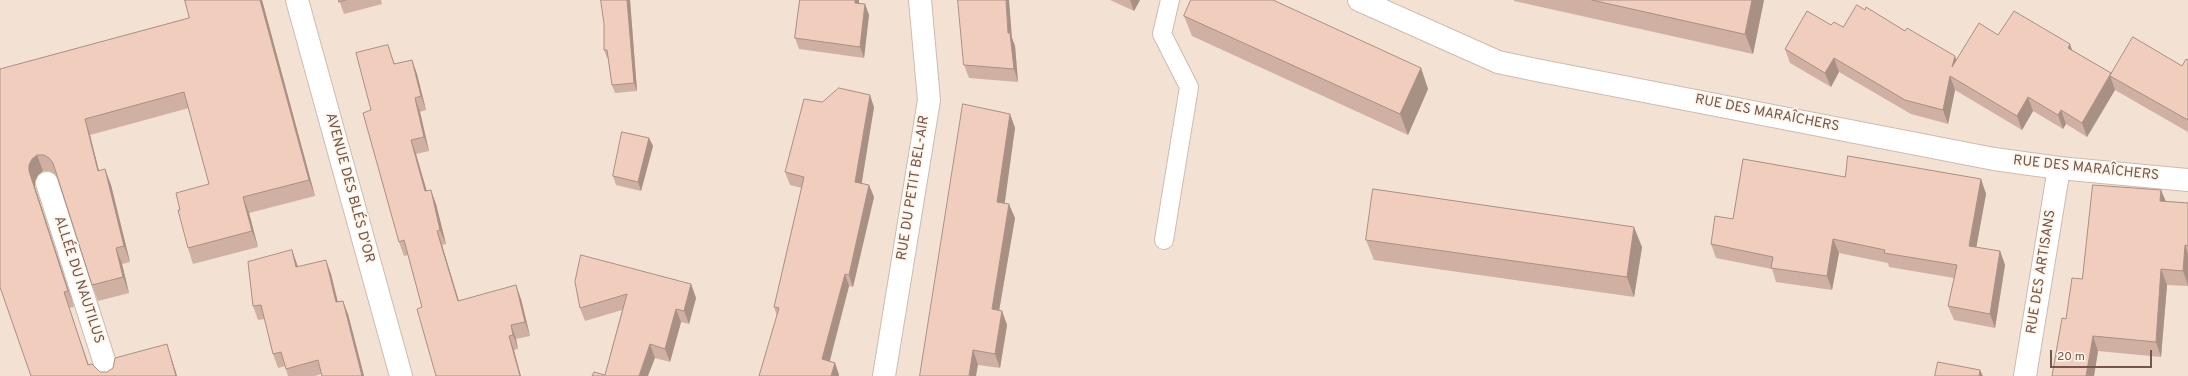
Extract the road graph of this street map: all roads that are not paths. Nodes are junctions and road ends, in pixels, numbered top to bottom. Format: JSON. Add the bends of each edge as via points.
{"nodes":[{"id":1,"x":297,"y":0,"type":"edge"},
{"id":2,"x":920,"y":0,"type":"edge"},
{"id":3,"x":1170,"y":0,"type":"edge"},
{"id":4,"x":1359,"y":0,"type":"edge"},
{"id":5,"x":2059,"y":168,"type":"junction"},
{"id":6,"x":2188,"y":180,"type":"edge"},
{"id":7,"x":47,"y":183,"type":"dead end"},
{"id":8,"x":1164,"y":240,"type":"dead end"},
{"id":9,"x":109,"y":376,"type":"edge"},
{"id":10,"x":401,"y":376,"type":"edge"},
{"id":11,"x":884,"y":376,"type":"edge"},
{"id":12,"x":2025,"y":376,"type":"edge"}],
"edges":[{"from":1,"to":10,"type":"street","name":"AVENUE DES BLÉS D'OR"},
{"from":2,"to":11,"type":"street","name":"RUE DU PETIT BEL-AIR","via":[[929,100]]},
{"from":3,"to":8,"type":"lane","via":[[1162,34],[1189,87]]},
{"from":4,"to":5,"type":"street","name":"RUE DES MARAÎCHERS","via":[[1498,62],[1994,159]]},
{"from":5,"to":6,"type":"street","name":"RUE DES MARAÎCHERS"},
{"from":5,"to":12,"type":"street","name":"RUE DES ARTISANS"},
{"from":7,"to":9,"type":"street","name":"ALLÉE DU NAUTILUS"}]}
